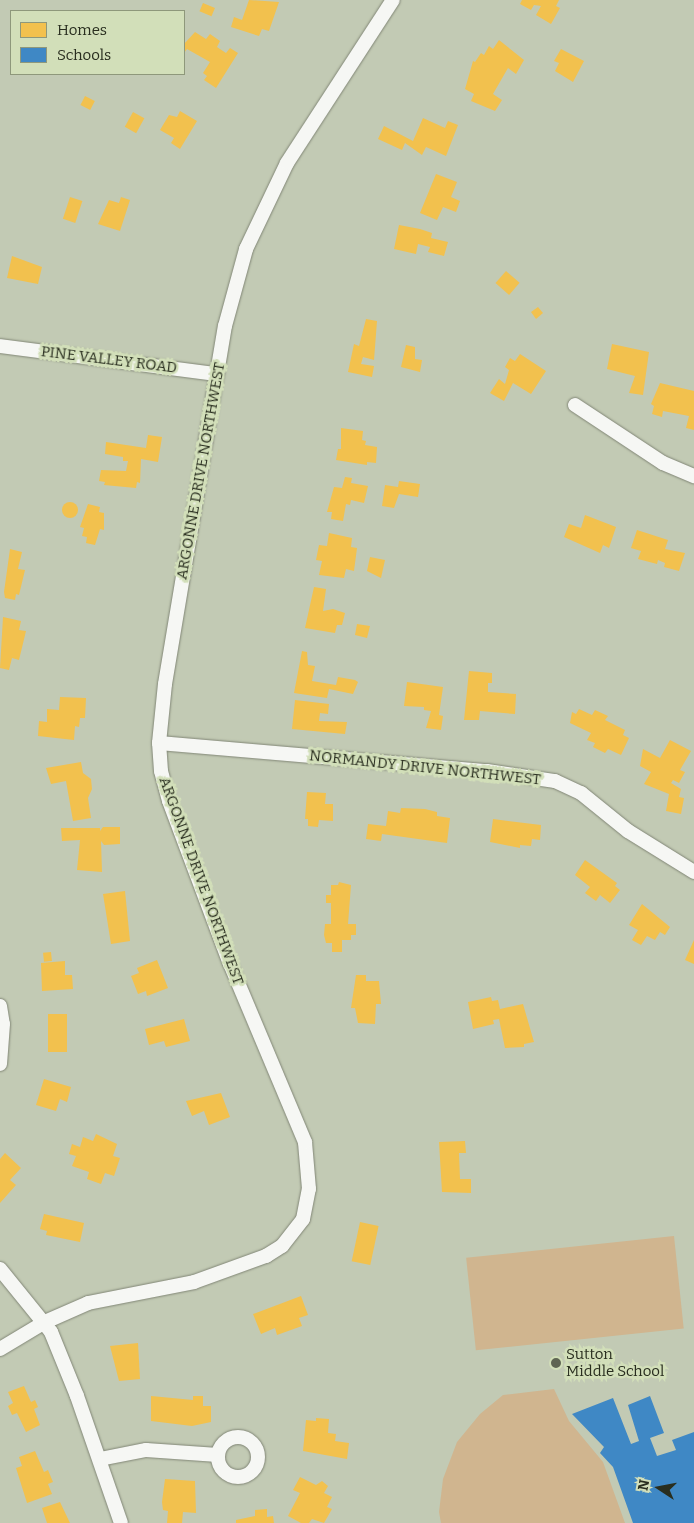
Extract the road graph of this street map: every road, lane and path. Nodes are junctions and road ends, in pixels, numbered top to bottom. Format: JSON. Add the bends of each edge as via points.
{"nodes":[{"id":1,"x":393,"y":0,"type":"edge"},
{"id":2,"x":0,"y":346,"type":"edge"},
{"id":3,"x":217,"y":374,"type":"junction"},
{"id":4,"x":575,"y":405,"type":"dead end"},
{"id":5,"x":694,"y":476,"type":"edge"},
{"id":6,"x":159,"y":744,"type":"junction"},
{"id":7,"x":694,"y":872,"type":"edge"},
{"id":8,"x":0,"y":1006,"type":"edge"},
{"id":9,"x":0,"y":1064,"type":"edge"},
{"id":10,"x":0,"y":1269,"type":"edge"},
{"id":11,"x":45,"y":1322,"type":"junction"},
{"id":12,"x":0,"y":1350,"type":"edge"},
{"id":13,"x":218,"y":1455,"type":"dead end"},
{"id":14,"x":100,"y":1459,"type":"junction"},
{"id":15,"x":121,"y":1523,"type":"edge"}],
"edges":[{"from":1,"to":3,"type":"street","name":"ARGONNE DRIVE NORTHWEST","via":[[286,163],[260,215],[234,289]]},
{"from":2,"to":3,"type":"street","name":"PINE VALLEY ROAD"},
{"from":3,"to":6,"type":"street","name":"ARGONNE DRIVE NORTHWEST","via":[[165,684]]},
{"from":4,"to":5,"type":"street","via":[[663,463]]},
{"from":6,"to":7,"type":"street","name":"NORMANDY DRIVE NORTHWEST","via":[[487,771],[555,781],[581,793],[641,841]]},
{"from":6,"to":11,"type":"street","name":"ARGONNE DRIVE NORTHWEST","via":[[161,771],[169,801],[234,972],[305,1142],[309,1166],[307,1202],[297,1231],[266,1256],[194,1282],[88,1303]]},
{"from":8,"to":9,"type":"street","via":[[3,1024]]},
{"from":10,"to":11,"type":"street"},
{"from":11,"to":12,"type":"street","name":"ARGONNE DRIVE NORTHWEST"},
{"from":11,"to":14,"type":"street"},
{"from":13,"to":14,"type":"street","via":[[146,1450]]},
{"from":14,"to":15,"type":"street"}]}
